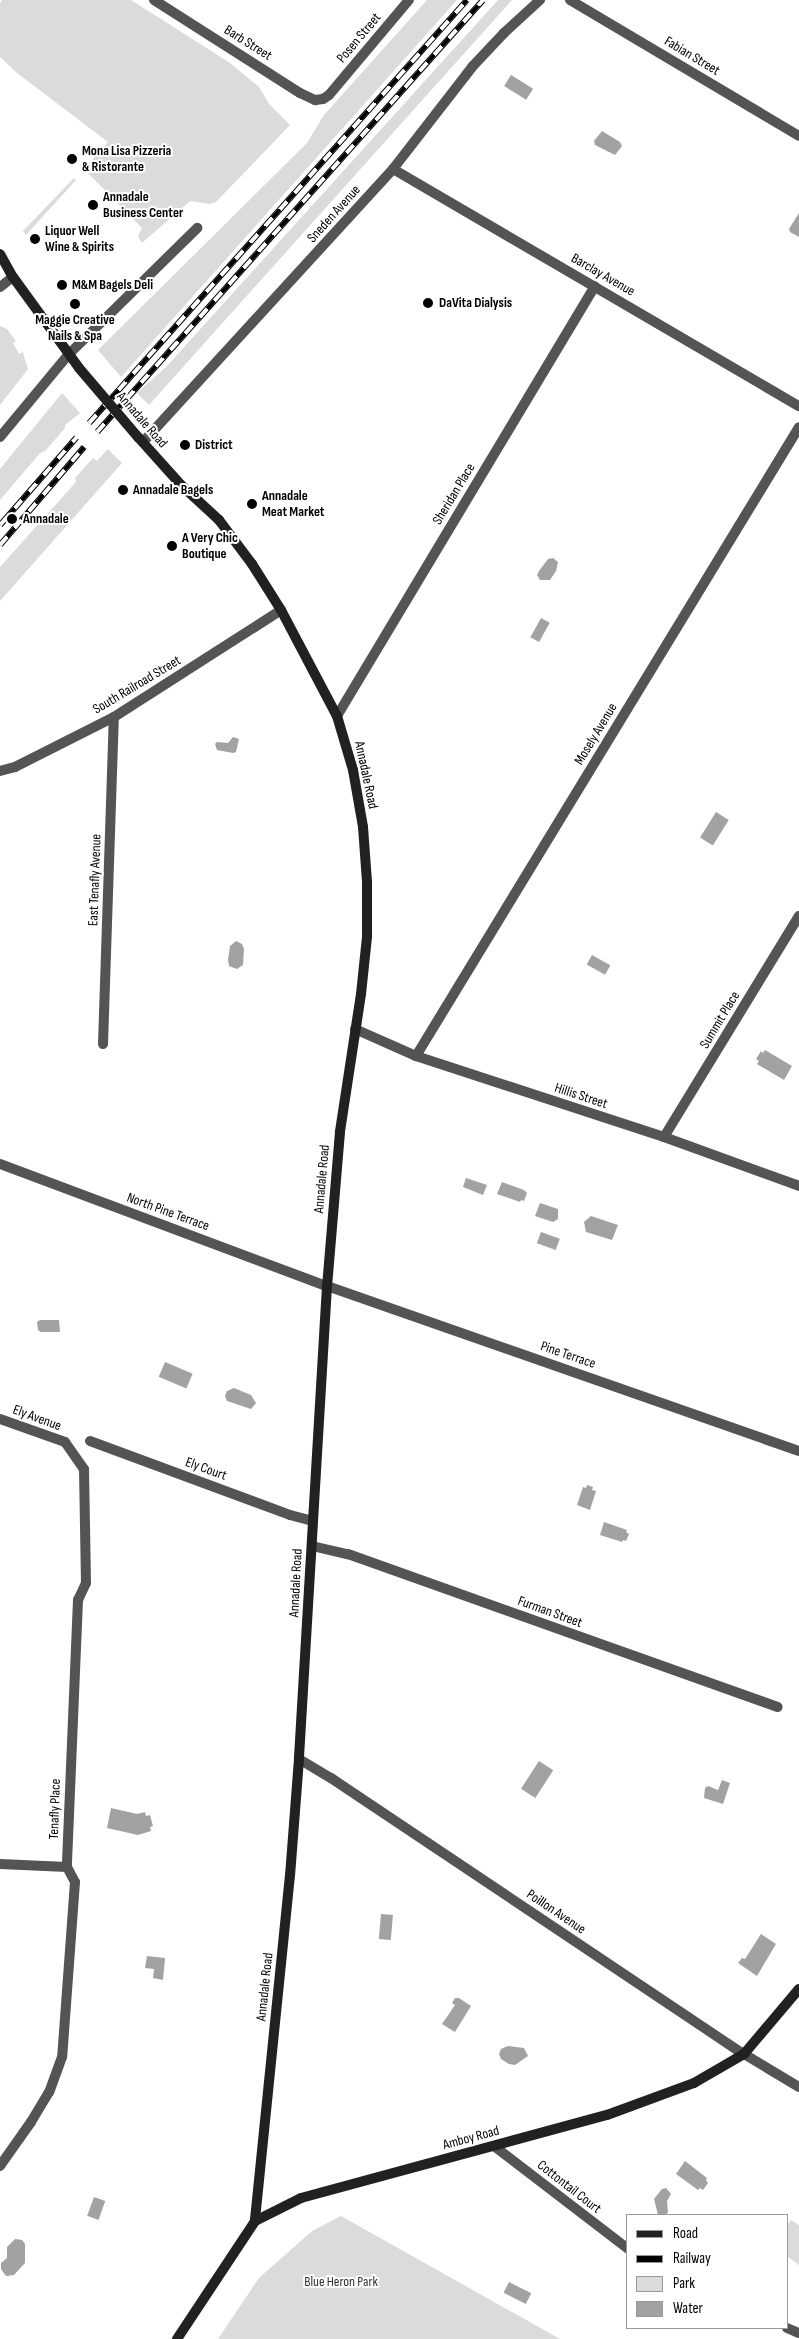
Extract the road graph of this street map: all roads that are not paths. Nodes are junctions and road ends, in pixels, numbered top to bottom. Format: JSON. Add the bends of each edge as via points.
{"nodes":[{"id":1,"x":154,"y":0,"type":"edge"},
{"id":2,"x":409,"y":0,"type":"edge"},
{"id":3,"x":540,"y":0,"type":"edge"},
{"id":4,"x":570,"y":0,"type":"edge"},
{"id":5,"x":329,"y":94,"type":"joint"},
{"id":6,"x":799,"y":136,"type":"edge"},
{"id":7,"x":393,"y":169,"type":"junction"},
{"id":8,"x":197,"y":228,"type":"dead end"},
{"id":9,"x":0,"y":254,"type":"edge"},
{"id":10,"x":14,"y":277,"type":"junction"},
{"id":11,"x":595,"y":286,"type":"junction"},
{"id":12,"x":0,"y":287,"type":"edge"},
{"id":13,"x":68,"y":354,"type":"junction"},
{"id":14,"x":799,"y":406,"type":"edge"},
{"id":15,"x":799,"y":427,"type":"edge"},
{"id":16,"x":0,"y":437,"type":"edge"},
{"id":17,"x":141,"y":440,"type":"junction"},
{"id":18,"x":281,"y":610,"type":"junction"},
{"id":19,"x":337,"y":716,"type":"junction"},
{"id":20,"x":114,"y":717,"type":"junction"},
{"id":21,"x":0,"y":771,"type":"edge"},
{"id":22,"x":799,"y":916,"type":"edge"},
{"id":23,"x":355,"y":1029,"type":"junction"},
{"id":24,"x":104,"y":1044,"type":"dead end"},
{"id":25,"x":416,"y":1056,"type":"junction"},
{"id":26,"x":664,"y":1138,"type":"junction"},
{"id":27,"x":0,"y":1164,"type":"edge"},
{"id":28,"x":799,"y":1186,"type":"edge"},
{"id":29,"x":327,"y":1286,"type":"junction"},
{"id":30,"x":0,"y":1419,"type":"edge"},
{"id":31,"x":90,"y":1441,"type":"dead end"},
{"id":32,"x":64,"y":1442,"type":"joint"},
{"id":33,"x":799,"y":1451,"type":"edge"},
{"id":34,"x":312,"y":1521,"type":"junction"},
{"id":35,"x":312,"y":1546,"type":"junction"},
{"id":36,"x":778,"y":1707,"type":"dead end"},
{"id":37,"x":299,"y":1759,"type":"junction"},
{"id":38,"x":0,"y":1864,"type":"edge"},
{"id":39,"x":67,"y":1867,"type":"junction"},
{"id":40,"x":799,"y":1989,"type":"edge"},
{"id":41,"x":744,"y":2054,"type":"junction"},
{"id":42,"x":799,"y":2087,"type":"edge"},
{"id":43,"x":494,"y":2146,"type":"junction"},
{"id":44,"x":0,"y":2166,"type":"edge"},
{"id":45,"x":256,"y":2221,"type":"junction"},
{"id":46,"x":626,"y":2247,"type":"edge"},
{"id":47,"x":177,"y":2339,"type":"edge"}],
"edges":[{"from":1,"to":5,"type":"street","name":"Barb Street","via":[[308,97],[323,99]]},
{"from":2,"to":5,"type":"street","name":"Posen Street"},
{"from":3,"to":7,"type":"street","name":"Sneden Avenue","via":[[472,67]]},
{"from":4,"to":6,"type":"street","name":"Fabian Street"},
{"from":7,"to":11,"type":"street","name":"Barclay Avenue"},
{"from":7,"to":17,"type":"street","name":"Sneden Avenue"},
{"from":8,"to":13,"type":"street"},
{"from":9,"to":10,"type":"street","name":"Annadale Road"},
{"from":10,"to":12,"type":"street"},
{"from":10,"to":13,"type":"street","name":"Annadale Road"},
{"from":11,"to":14,"type":"street","name":"Barclay Avenue"},
{"from":11,"to":19,"type":"street","name":"Sheridan Place"},
{"from":13,"to":16,"type":"street"},
{"from":13,"to":17,"type":"street","name":"Annadale Road","bridge":true},
{"from":15,"to":25,"type":"street","name":"Mosely Avenue"},
{"from":17,"to":18,"type":"street","name":"Annadale Road","via":[[181,485],[219,520]]},
{"from":18,"to":19,"type":"street","name":"Annadale Road"},
{"from":18,"to":20,"type":"street","name":"South Railroad Street"},
{"from":19,"to":23,"type":"street","name":"Annadale Road","via":[[353,770],[363,827],[367,882],[367,937]]},
{"from":20,"to":21,"type":"street","name":"South Railroad Street","via":[[16,767]]},
{"from":20,"to":24,"type":"street","name":"East Tenafly Avenue"},
{"from":22,"to":26,"type":"street","name":"Summit Place"},
{"from":23,"to":25,"type":"street","name":"Hillis Street"},
{"from":23,"to":29,"type":"street","name":"Annadale Road","via":[[340,1132]]},
{"from":25,"to":26,"type":"street","name":"Hillis Street"},
{"from":26,"to":28,"type":"street","name":"Hillis Street"},
{"from":27,"to":29,"type":"street","name":"North Pine Terrace"},
{"from":29,"to":33,"type":"street","name":"Pine Terrace"},
{"from":29,"to":34,"type":"street","name":"Annadale Road"},
{"from":30,"to":32,"type":"street","name":"Ely Avenue"},
{"from":31,"to":34,"type":"street","name":"Ely Court"},
{"from":32,"to":39,"type":"street","name":"Tenafly Place","via":[[84,1469],[86,1583],[78,1600]]},
{"from":34,"to":35,"type":"street","name":"Annadale Road"},
{"from":35,"to":36,"type":"street","name":"Furman Street","via":[[348,1554]]},
{"from":35,"to":37,"type":"street","name":"Annadale Road"},
{"from":37,"to":41,"type":"street","name":"Poillon Avenue"},
{"from":37,"to":45,"type":"street","name":"Annadale Road"},
{"from":38,"to":39,"type":"street"},
{"from":39,"to":44,"type":"street","name":"Tenafly Place","via":[[75,1882],[62,2057],[49,2092]]},
{"from":40,"to":41,"type":"street","name":"Amboy Road"},
{"from":41,"to":42,"type":"street","name":"Poillon Avenue"},
{"from":41,"to":43,"type":"street","name":"Amboy Road","via":[[694,2083],[638,2105]]},
{"from":43,"to":45,"type":"street","name":"Amboy Road","via":[[301,2198]]},
{"from":43,"to":46,"type":"street","name":"Cottontail Court"},
{"from":45,"to":47,"type":"street","name":"Amboy Road"}]}
